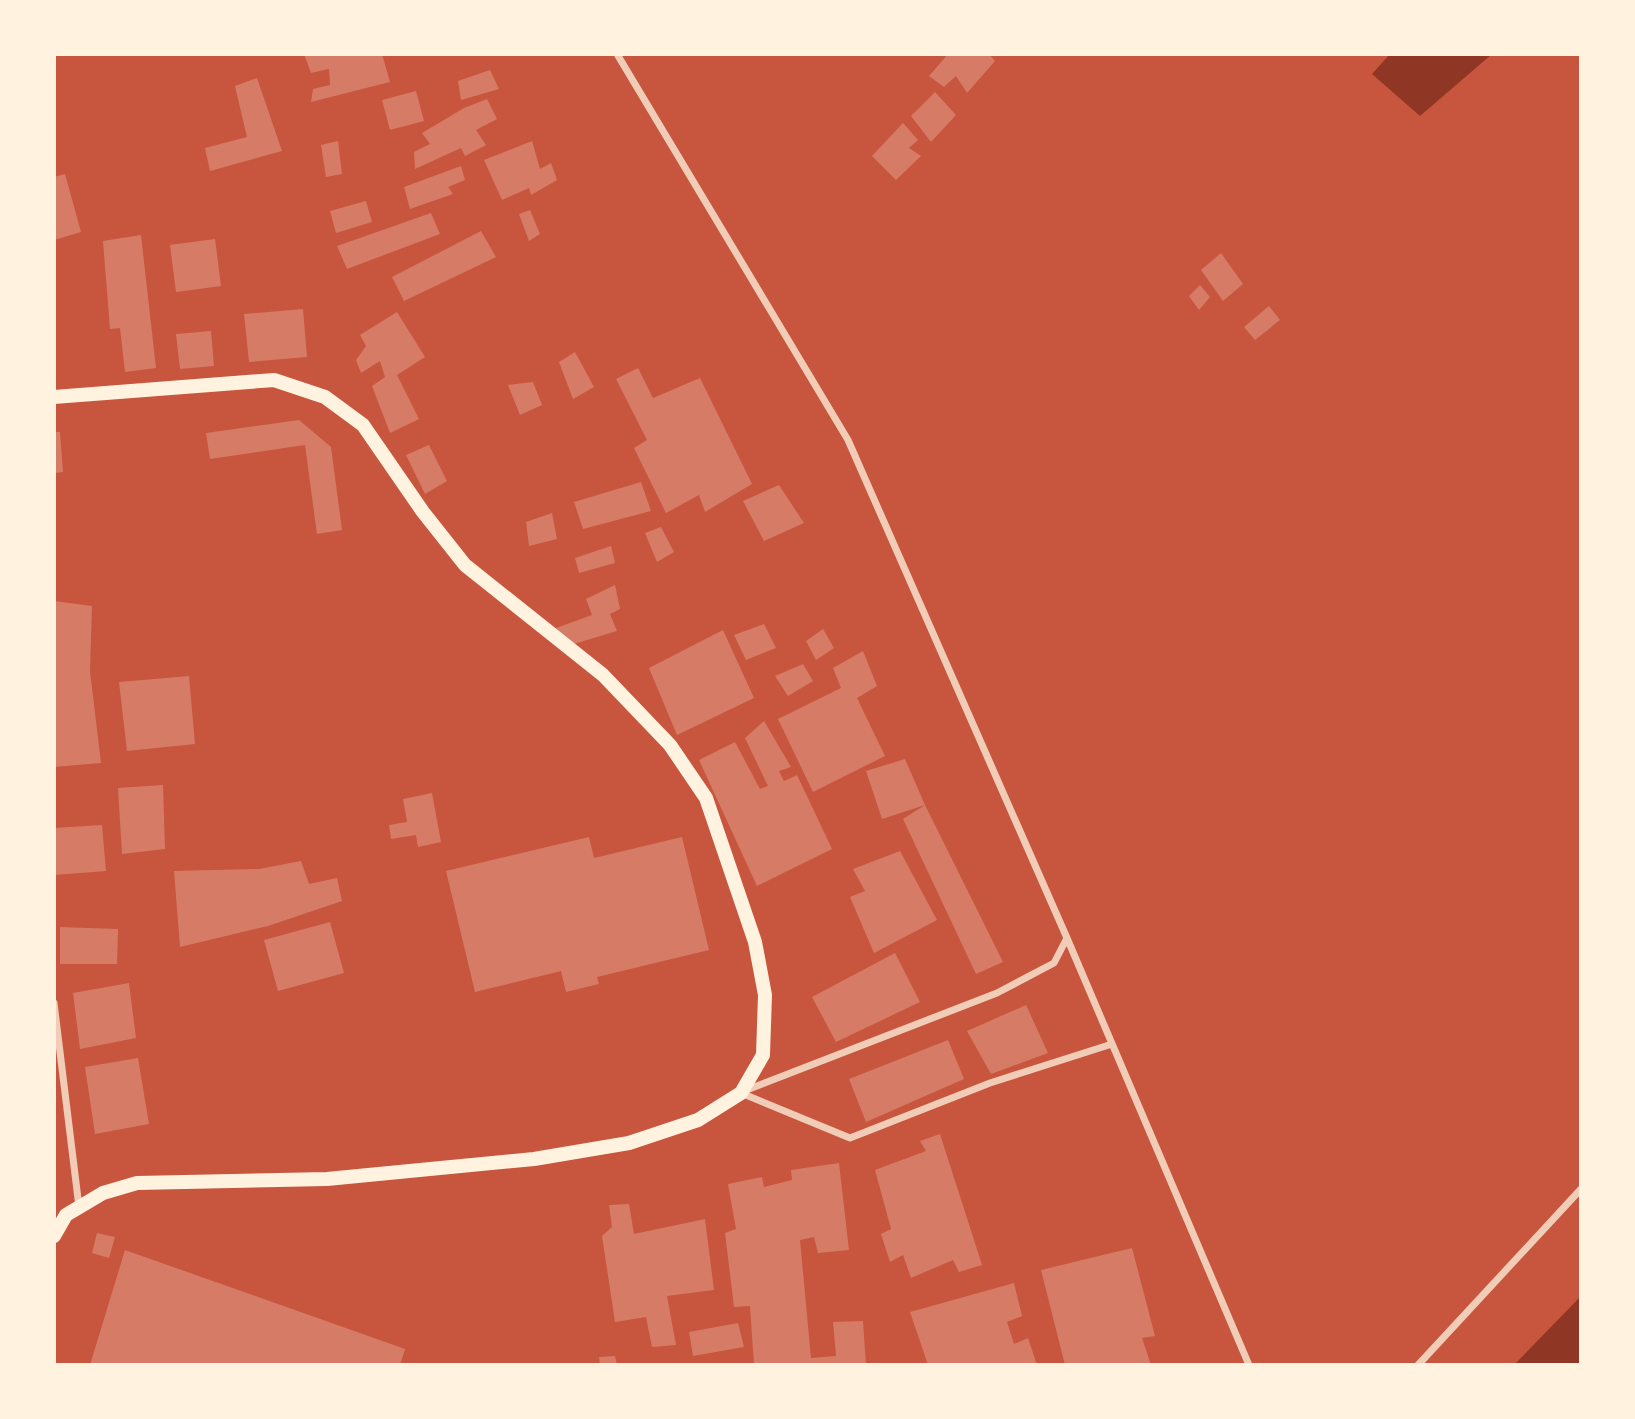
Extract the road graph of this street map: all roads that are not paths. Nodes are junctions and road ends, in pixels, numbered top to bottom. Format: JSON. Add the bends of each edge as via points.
{"nodes":[{"id":1,"x":617,"y":54,"type":"edge"},
{"id":2,"x":54,"y":397,"type":"edge"},
{"id":3,"x":1067,"y":938,"type":"junction"},
{"id":4,"x":54,"y":1003,"type":"edge"},
{"id":5,"x":1112,"y":1044,"type":"junction"},
{"id":6,"x":741,"y":1093,"type":"junction"},
{"id":7,"x":1581,"y":1189,"type":"edge"},
{"id":8,"x":79,"y":1208,"type":"junction"},
{"id":9,"x":54,"y":1236,"type":"edge"},
{"id":10,"x":1249,"y":1365,"type":"edge"},
{"id":11,"x":1418,"y":1365,"type":"edge"}],
"edges":[{"from":1,"to":3,"type":"street","via":[[848,440]]},
{"from":2,"to":6,"type":"main road","via":[[274,380],[325,397],[363,425],[466,565],[603,675],[670,745],[706,798],[755,942],[765,995],[763,1055]]},
{"from":3,"to":5,"type":"street"},
{"from":3,"to":6,"type":"street","via":[[1054,963],[997,993]]},
{"from":4,"to":8,"type":"street"},
{"from":5,"to":6,"type":"street","via":[[990,1083],[850,1138]]},
{"from":5,"to":10,"type":"street"},
{"from":6,"to":8,"type":"main road","via":[[698,1120],[629,1143],[534,1159],[327,1178],[138,1183],[103,1193]]},
{"from":7,"to":11,"type":"street"},
{"from":8,"to":9,"type":"main road","via":[[66,1215]]}]}
